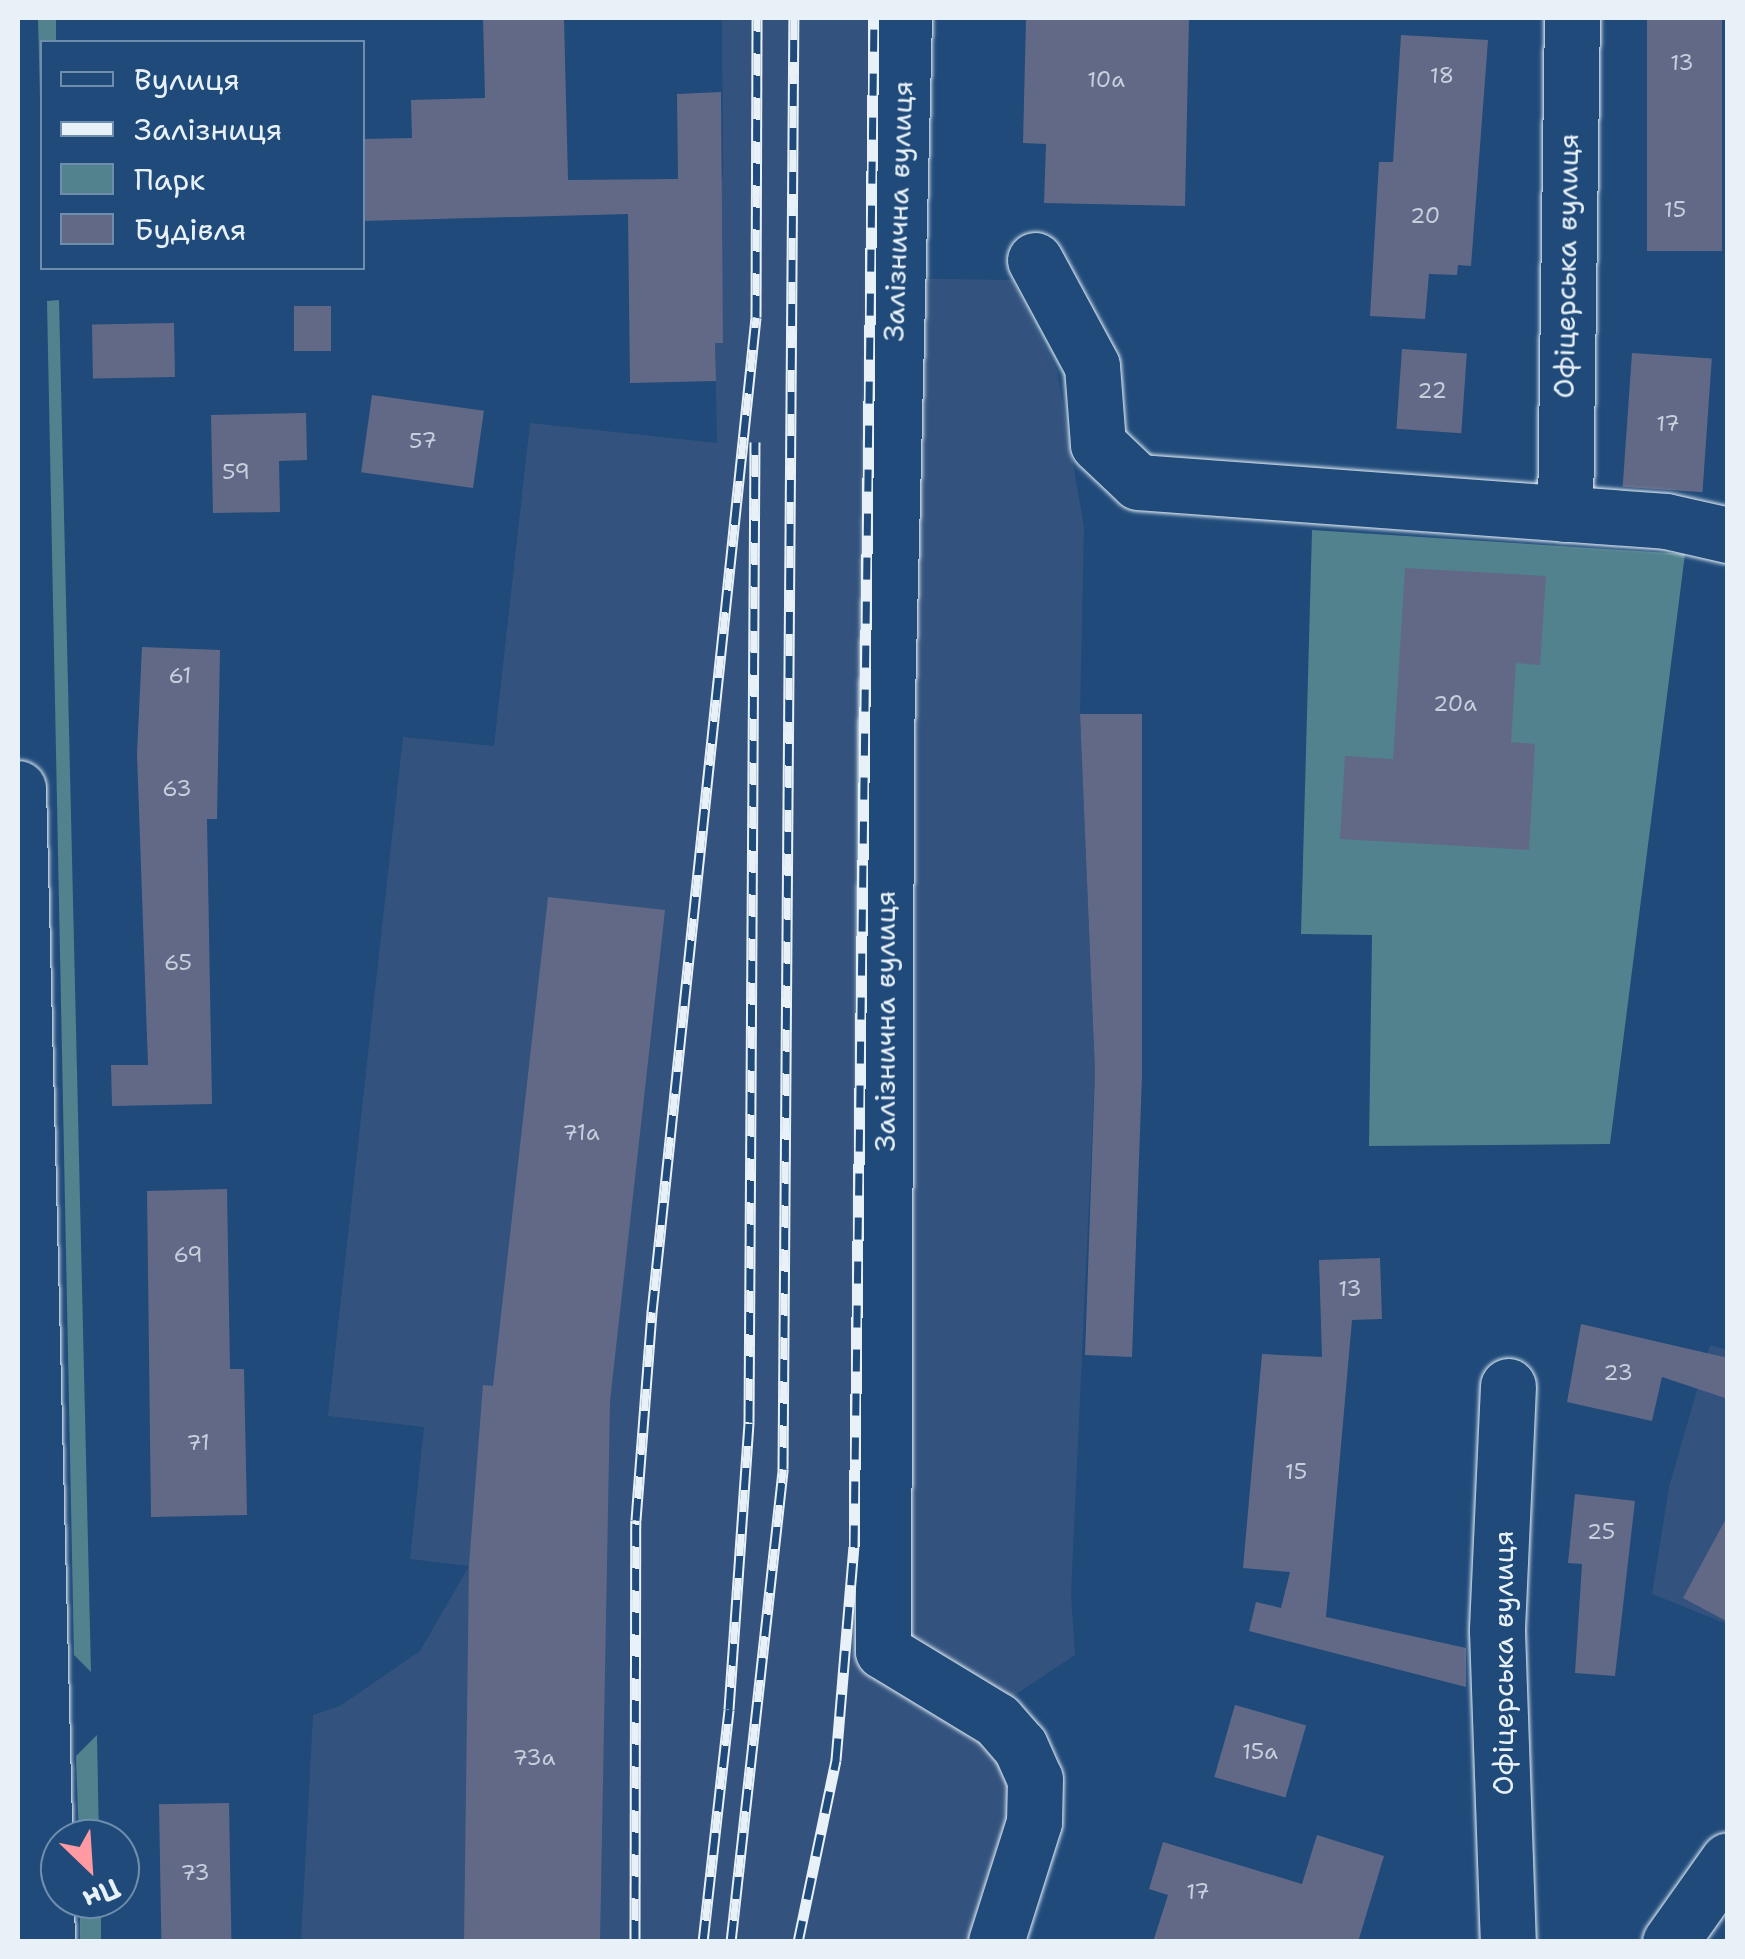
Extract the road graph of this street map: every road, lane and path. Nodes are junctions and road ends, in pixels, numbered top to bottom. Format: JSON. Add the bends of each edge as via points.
{"nodes":[{"id":1,"x":904,"y":18,"type":"edge"},
{"id":2,"x":1572,"y":18,"type":"edge"},
{"id":3,"x":1035,"y":260,"type":"dead end"},
{"id":4,"x":1565,"y":514,"type":"junction"},
{"id":5,"x":1728,"y":535,"type":"edge"},
{"id":6,"x":18,"y":788,"type":"edge"},
{"id":7,"x":1508,"y":1386,"type":"dead end"},
{"id":8,"x":1728,"y":1860,"type":"edge"},
{"id":9,"x":47,"y":1942,"type":"edge"},
{"id":10,"x":996,"y":1942,"type":"edge"},
{"id":11,"x":1508,"y":1942,"type":"edge"},
{"id":12,"x":1670,"y":1942,"type":"edge"}],
"edges":[{"from":1,"to":10,"type":"street","name":"Залізнична вулиця","via":[[886,740],[883,1651],[997,1720],[1020,1746],[1035,1779],[1034,1822]]},
{"from":2,"to":4,"type":"street","name":"Офіцерська вулиця","via":[[1562,344]]},
{"from":3,"to":4,"type":"street","via":[[1092,366],[1098,444],[1138,482]]},
{"from":4,"to":5,"type":"street","via":[[1666,521]]},
{"from":6,"to":9,"type":"street"},
{"from":7,"to":11,"type":"street","name":"Офіцерська вулиця","via":[[1497,1631]]},
{"from":8,"to":12,"type":"street"}]}
